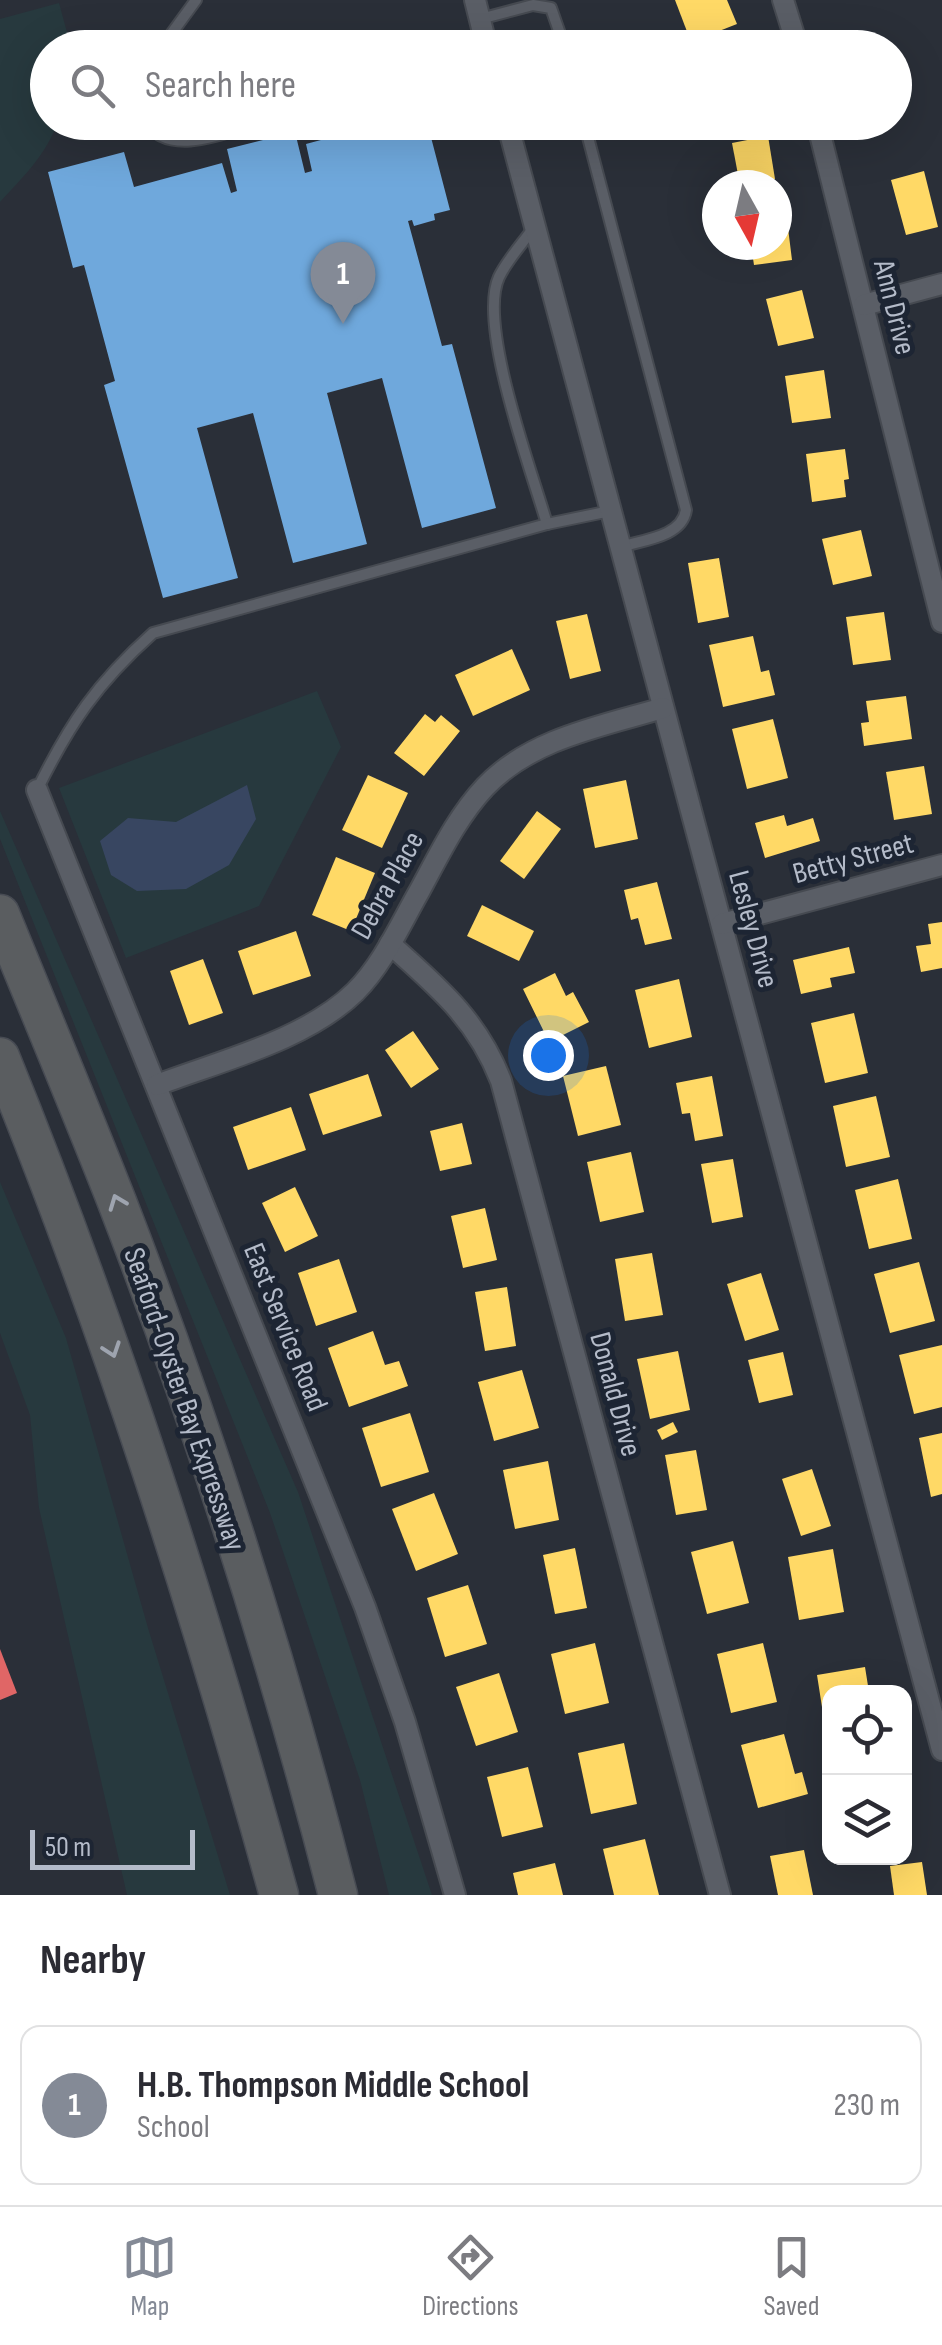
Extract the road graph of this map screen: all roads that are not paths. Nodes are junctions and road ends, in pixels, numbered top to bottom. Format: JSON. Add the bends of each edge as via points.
{"nodes":[{"id":1,"x":196,"y":0,"type":"edge"},
{"id":2,"x":783,"y":0,"type":"edge"},
{"id":3,"x":477,"y":10,"type":"edge"},
{"id":4,"x":174,"y":30,"type":"edge"},
{"id":5,"x":558,"y":30,"type":"edge"},
{"id":6,"x":792,"y":30,"type":"edge"},
{"id":7,"x":512,"y":140,"type":"edge"},
{"id":8,"x":589,"y":140,"type":"edge"},
{"id":9,"x":822,"y":140,"type":"edge"},
{"id":10,"x":534,"y":226,"type":"junction"},
{"id":11,"x":942,"y":284,"type":"edge"},
{"id":12,"x":864,"y":305,"type":"junction"},
{"id":13,"x":610,"y":511,"type":"junction"},
{"id":14,"x":546,"y":524,"type":"junction"},
{"id":15,"x":620,"y":548,"type":"junction"},
{"id":16,"x":942,"y":622,"type":"edge"},
{"id":17,"x":663,"y":708,"type":"junction"},
{"id":18,"x":37,"y":790,"type":"joint"},
{"id":19,"x":942,"y":865,"type":"edge"},
{"id":20,"x":0,"y":914,"type":"edge"},
{"id":21,"x":722,"y":924,"type":"junction"},
{"id":22,"x":390,"y":944,"type":"junction"},
{"id":23,"x":0,"y":1057,"type":"edge"},
{"id":24,"x":157,"y":1085,"type":"junction"},
{"id":25,"x":161,"y":1492,"type":"junction"},
{"id":26,"x":239,"y":1556,"type":"junction"},
{"id":27,"x":942,"y":1750,"type":"edge"},
{"id":28,"x":262,"y":1895,"type":"edge"},
{"id":29,"x":279,"y":1895,"type":"edge"},
{"id":30,"x":338,"y":1895,"type":"edge"},
{"id":31,"x":358,"y":1895,"type":"edge"},
{"id":32,"x":455,"y":1895,"type":"edge"},
{"id":33,"x":720,"y":1895,"type":"edge"}],
"edges":[{"from":1,"to":4,"type":"lane"},
{"from":2,"to":6,"type":"street"},
{"from":3,"to":5,"type":"lane","via":[[550,8]]},
{"from":7,"to":10,"type":"street","name":"Lesley Drive"},
{"from":8,"to":15,"type":"lane","via":[[686,510],[676,530]]},
{"from":9,"to":12,"type":"street","name":"Ann Drive"},
{"from":10,"to":13,"type":"street","name":"Lesley Drive"},
{"from":10,"to":14,"type":"lane","via":[[498,278],[493,304],[498,349]]},
{"from":11,"to":12,"type":"street"},
{"from":12,"to":16,"type":"street","name":"Ann Drive"},
{"from":13,"to":14,"type":"lane"},
{"from":13,"to":15,"type":"street","name":"Lesley Drive"},
{"from":14,"to":18,"type":"lane","via":[[152,633],[112,670]]},
{"from":15,"to":17,"type":"street","name":"Lesley Drive"},
{"from":17,"to":21,"type":"street","name":"Lesley Drive"},
{"from":17,"to":22,"type":"street","name":"Debra Place","via":[[578,733],[498,774],[451,833]]},
{"from":18,"to":24,"type":"street","name":"East Service Road"},
{"from":19,"to":21,"type":"street","name":"Betty Street"},
{"from":26,"to":20,"type":"highway","name":"Seaford-Oyster Bay Expressway","one_way":true,"via":[[117,1203]]},
{"from":21,"to":27,"type":"street","name":"Lesley Drive"},
{"from":22,"to":24,"type":"street","name":"Debra Place","via":[[354,993],[326,1016]]},
{"from":22,"to":33,"type":"street","name":"Donald Drive","via":[[470,1020],[501,1081]]},
{"from":23,"to":25,"type":"highway","name":"Seaford-Oyster Bay Expressway","one_way":true},
{"from":24,"to":32,"type":"street","name":"East Service Road","via":[[365,1607]]},
{"from":25,"to":28,"type":"highway"},
{"from":25,"to":29,"type":"highway","name":"Seaford-Oyster Bay Expressway"},
{"from":26,"to":30,"type":"highway","name":"Seaford-Oyster Bay Expressway"},
{"from":26,"to":31,"type":"highway","via":[[292,1691]]}]}
